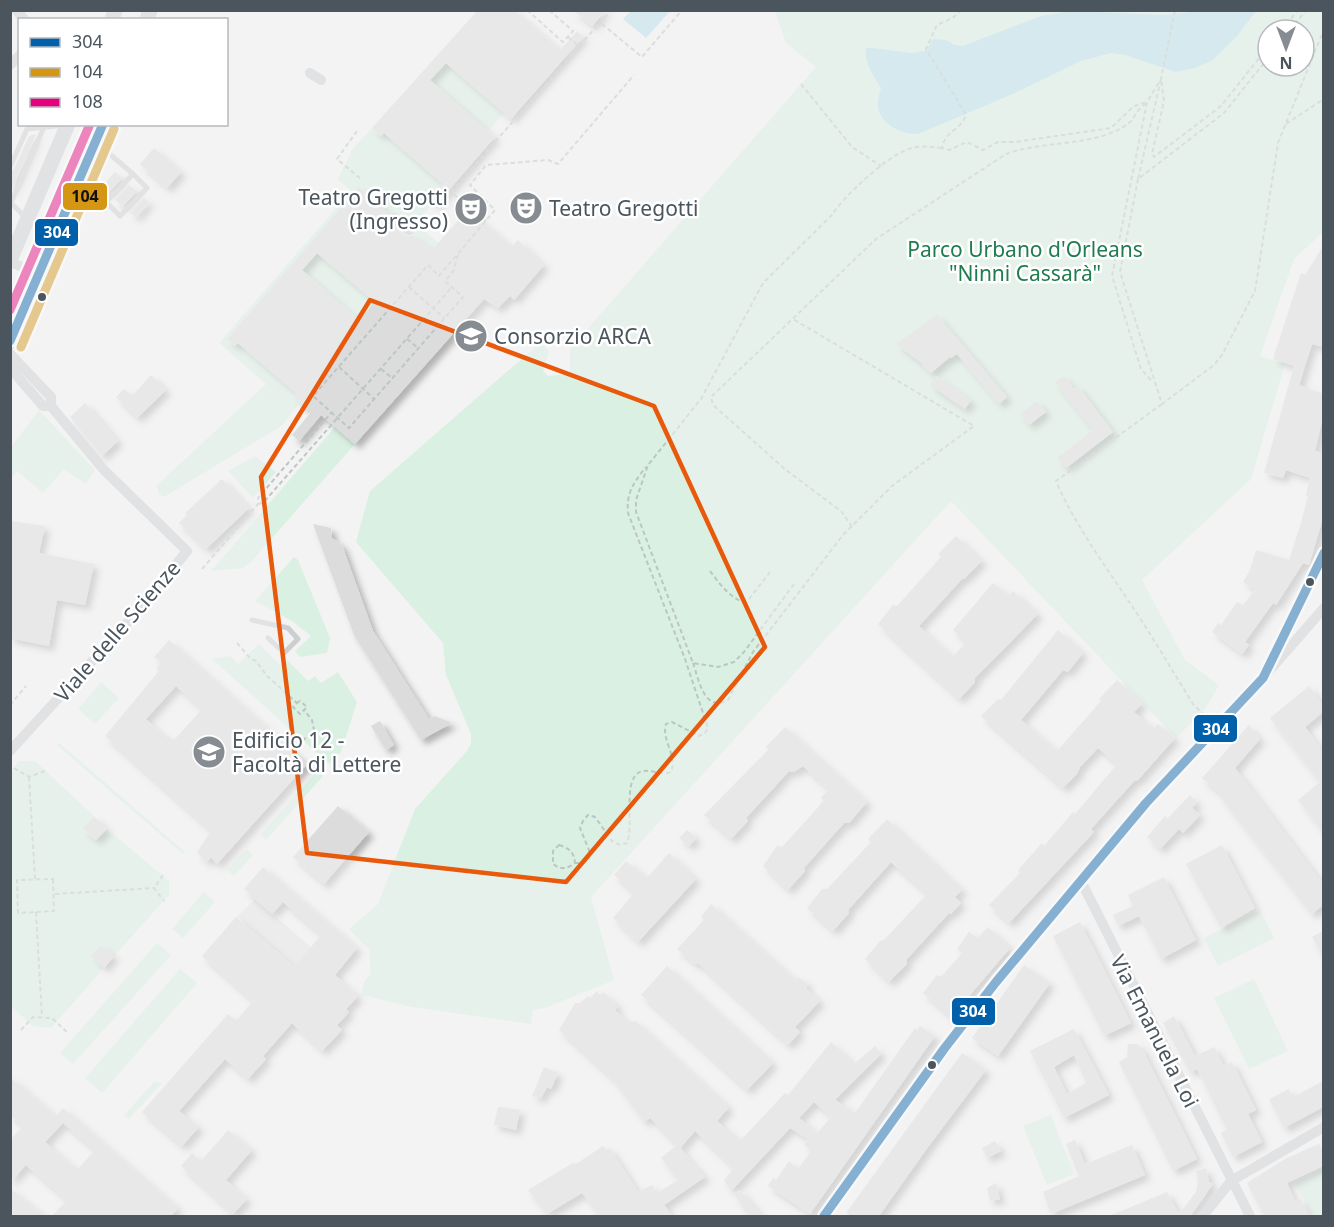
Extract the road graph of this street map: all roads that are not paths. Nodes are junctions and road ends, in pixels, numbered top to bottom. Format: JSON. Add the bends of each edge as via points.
{"nodes":[{"id":1,"x":310,"y":73,"type":"dead end"},
{"id":2,"x":321,"y":80,"type":"dead end"},
{"id":3,"x":60,"y":126,"type":"edge"},
{"id":4,"x":68,"y":126,"type":"edge"},
{"id":5,"x":102,"y":126,"type":"edge"},
{"id":6,"x":44,"y":128,"type":"junction"},
{"id":7,"x":96,"y":142,"type":"junction"},
{"id":8,"x":10,"y":167,"type":"edge"},
{"id":9,"x":133,"y":174,"type":"junction"},
{"id":10,"x":11,"y":202,"type":"edge"},
{"id":11,"x":106,"y":202,"type":"junction"},
{"id":12,"x":68,"y":207,"type":"junction"},
{"id":13,"x":395,"y":218,"type":"road end"},
{"id":14,"x":27,"y":220,"type":"junction"},
{"id":15,"x":413,"y":225,"type":"dead end"},
{"id":16,"x":10,"y":261,"type":"edge"},
{"id":17,"x":39,"y":274,"type":"junction"},
{"id":18,"x":10,"y":342,"type":"edge"},
{"id":19,"x":10,"y":354,"type":"edge"},
{"id":20,"x":10,"y":368,"type":"edge"},
{"id":21,"x":48,"y":403,"type":"junction"},
{"id":22,"x":1323,"y":552,"type":"edge"},
{"id":23,"x":1323,"y":608,"type":"edge"},
{"id":24,"x":252,"y":620,"type":"dead end"},
{"id":25,"x":268,"y":638,"type":"dead end"},
{"id":26,"x":1263,"y":678,"type":"junction"},
{"id":27,"x":10,"y":751,"type":"edge"},
{"id":28,"x":1081,"y":881,"type":"junction"},
{"id":29,"x":1323,"y":1127,"type":"edge"},
{"id":30,"x":1231,"y":1181,"type":"junction"},
{"id":31,"x":824,"y":1216,"type":"edge"},
{"id":32,"x":1203,"y":1216,"type":"edge"},
{"id":33,"x":1250,"y":1216,"type":"edge"}],
"edges":[{"from":1,"to":2,"type":"street"},
{"from":3,"to":6,"type":"lane"},
{"from":4,"to":14,"type":"main road"},
{"from":5,"to":7,"type":"main road"},
{"from":6,"to":8,"type":"lane","via":[[27,129]]},
{"from":6,"to":10,"type":"lane"},
{"from":7,"to":9,"type":"lane"},
{"from":7,"to":12,"type":"main road"},
{"from":9,"to":11,"type":"lane"},
{"from":9,"to":11,"type":"lane","via":[[147,188],[120,216]]},
{"from":10,"to":14,"type":"lane"},
{"from":11,"to":12,"type":"lane"},
{"from":12,"to":17,"type":"main road"},
{"from":13,"to":15,"type":"street","via":[[409,230]]},
{"from":14,"to":16,"type":"main road"},
{"from":16,"to":17,"type":"street"},
{"from":17,"to":18,"type":"main road"},
{"from":19,"to":21,"type":"street","name":"Viale delle Scienze"},
{"from":20,"to":21,"type":"street","name":"Viale delle Scienze"},
{"from":21,"to":27,"type":"street","name":"Viale delle Scienze","via":[[104,470],[187,551]]},
{"from":22,"to":26,"type":"street"},
{"from":23,"to":26,"type":"street"},
{"from":24,"to":25,"type":"lane","via":[[288,628],[298,639],[284,653]]},
{"from":26,"to":28,"type":"street","via":[[1146,803]]},
{"from":28,"to":30,"type":"street","name":"Via Emanuela Loi"},
{"from":28,"to":31,"type":"street","via":[[944,1049]]},
{"from":29,"to":30,"type":"street"},
{"from":30,"to":32,"type":"street"},
{"from":30,"to":33,"type":"street","name":"Via Emanuela Loi"}]}
